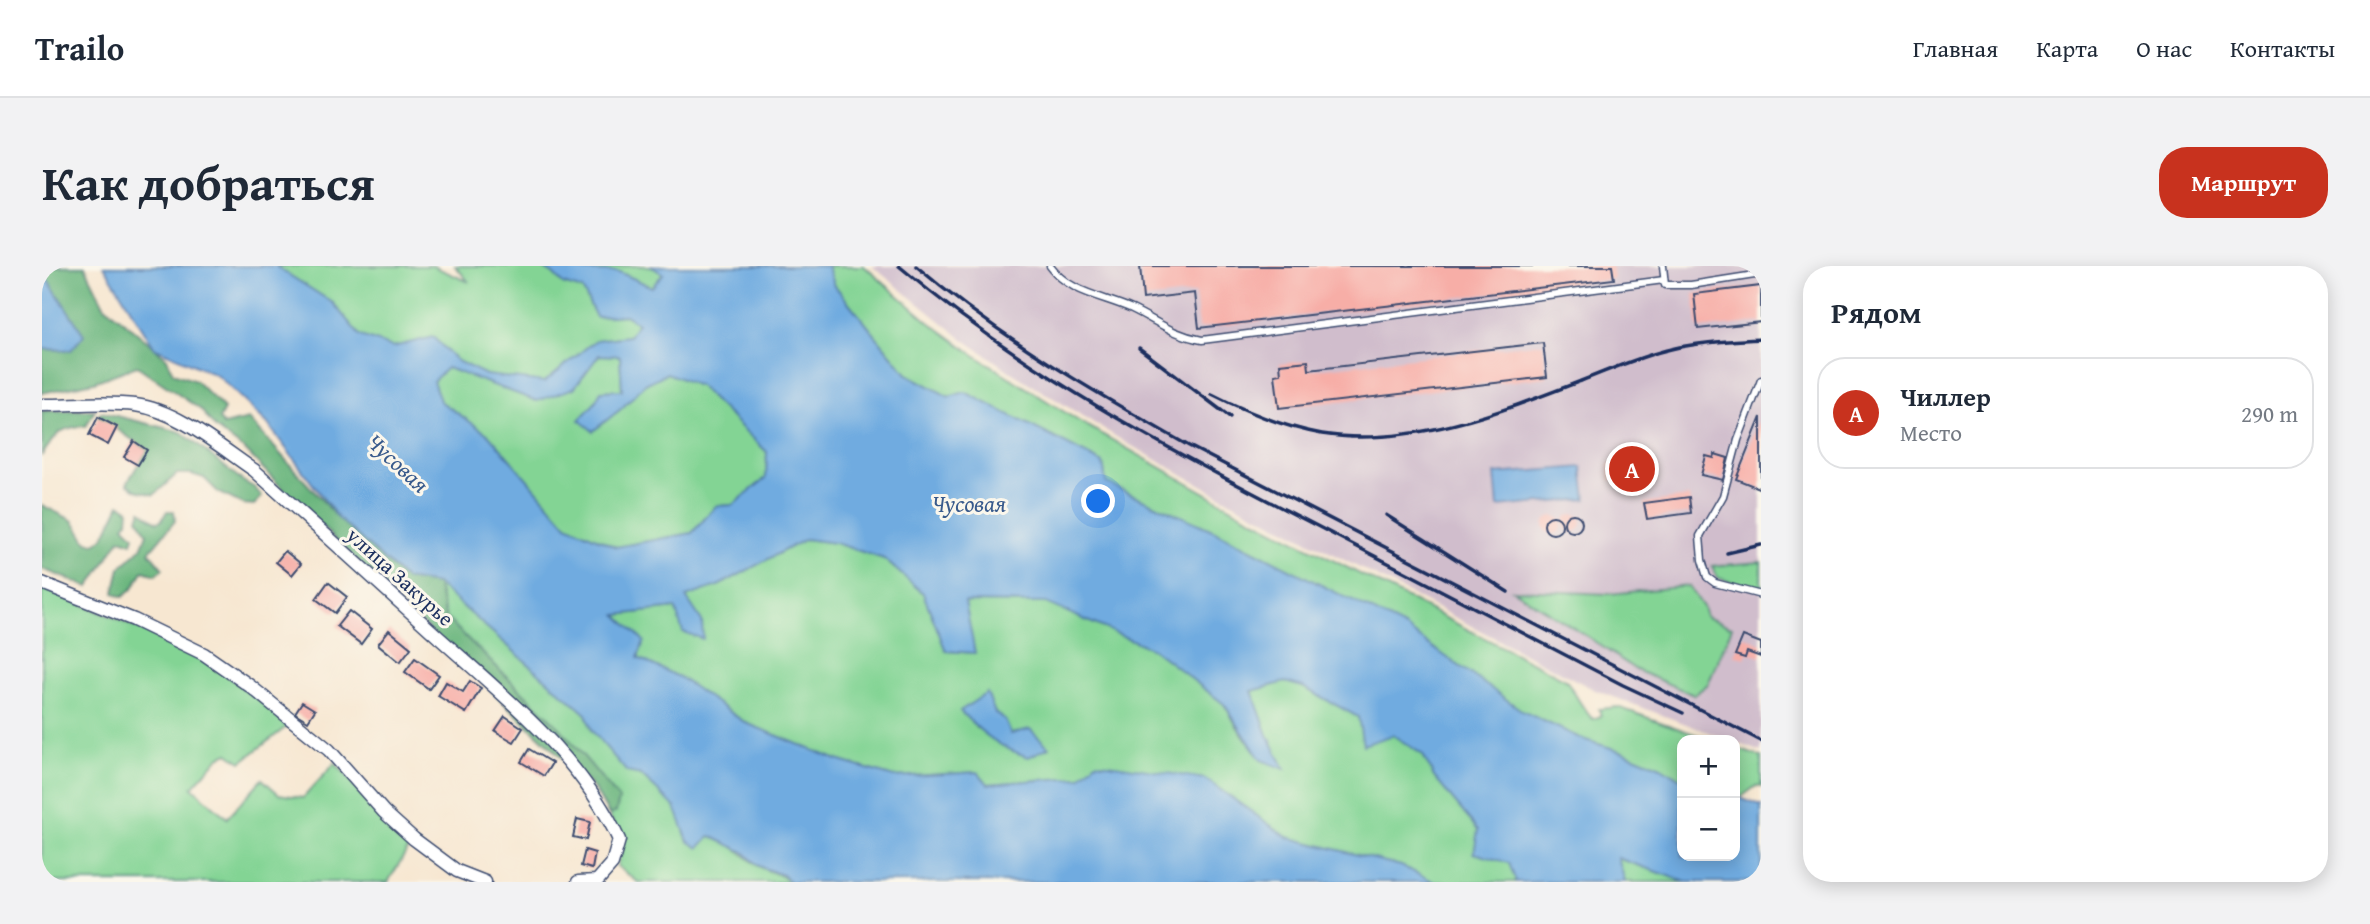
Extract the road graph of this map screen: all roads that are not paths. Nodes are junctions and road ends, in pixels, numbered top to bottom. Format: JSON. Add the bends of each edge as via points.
{"nodes":[{"id":1,"x":1050,"y":266,"type":"edge"},
{"id":2,"x":1663,"y":266,"type":"edge"},
{"id":3,"x":1761,"y":274,"type":"edge"},
{"id":4,"x":1664,"y":280,"type":"junction"},
{"id":5,"x":1761,"y":380,"type":"edge"},
{"id":6,"x":42,"y":405,"type":"edge"},
{"id":7,"x":42,"y":583,"type":"edge"},
{"id":8,"x":1761,"y":595,"type":"edge"},
{"id":9,"x":485,"y":882,"type":"edge"},
{"id":10,"x":578,"y":882,"type":"edge"}],
"edges":[{"from":1,"to":4,"type":"lane","via":[[1074,287],[1123,305],[1170,331],[1202,340]]},
{"from":2,"to":4,"type":"lane"},
{"from":3,"to":4,"type":"lane","via":[[1690,285],[1665,285]]},
{"from":5,"to":8,"type":"lane","via":[[1738,440],[1724,496],[1700,536],[1707,578]]},
{"from":6,"to":10,"type":"street","name":"улица Закурье","via":[[135,405],[164,412],[264,480],[533,722],[578,774],[606,812],[619,840],[612,864],[597,881]]},
{"from":7,"to":9,"type":"street","via":[[204,654],[329,750],[414,839],[457,872]]}]}
